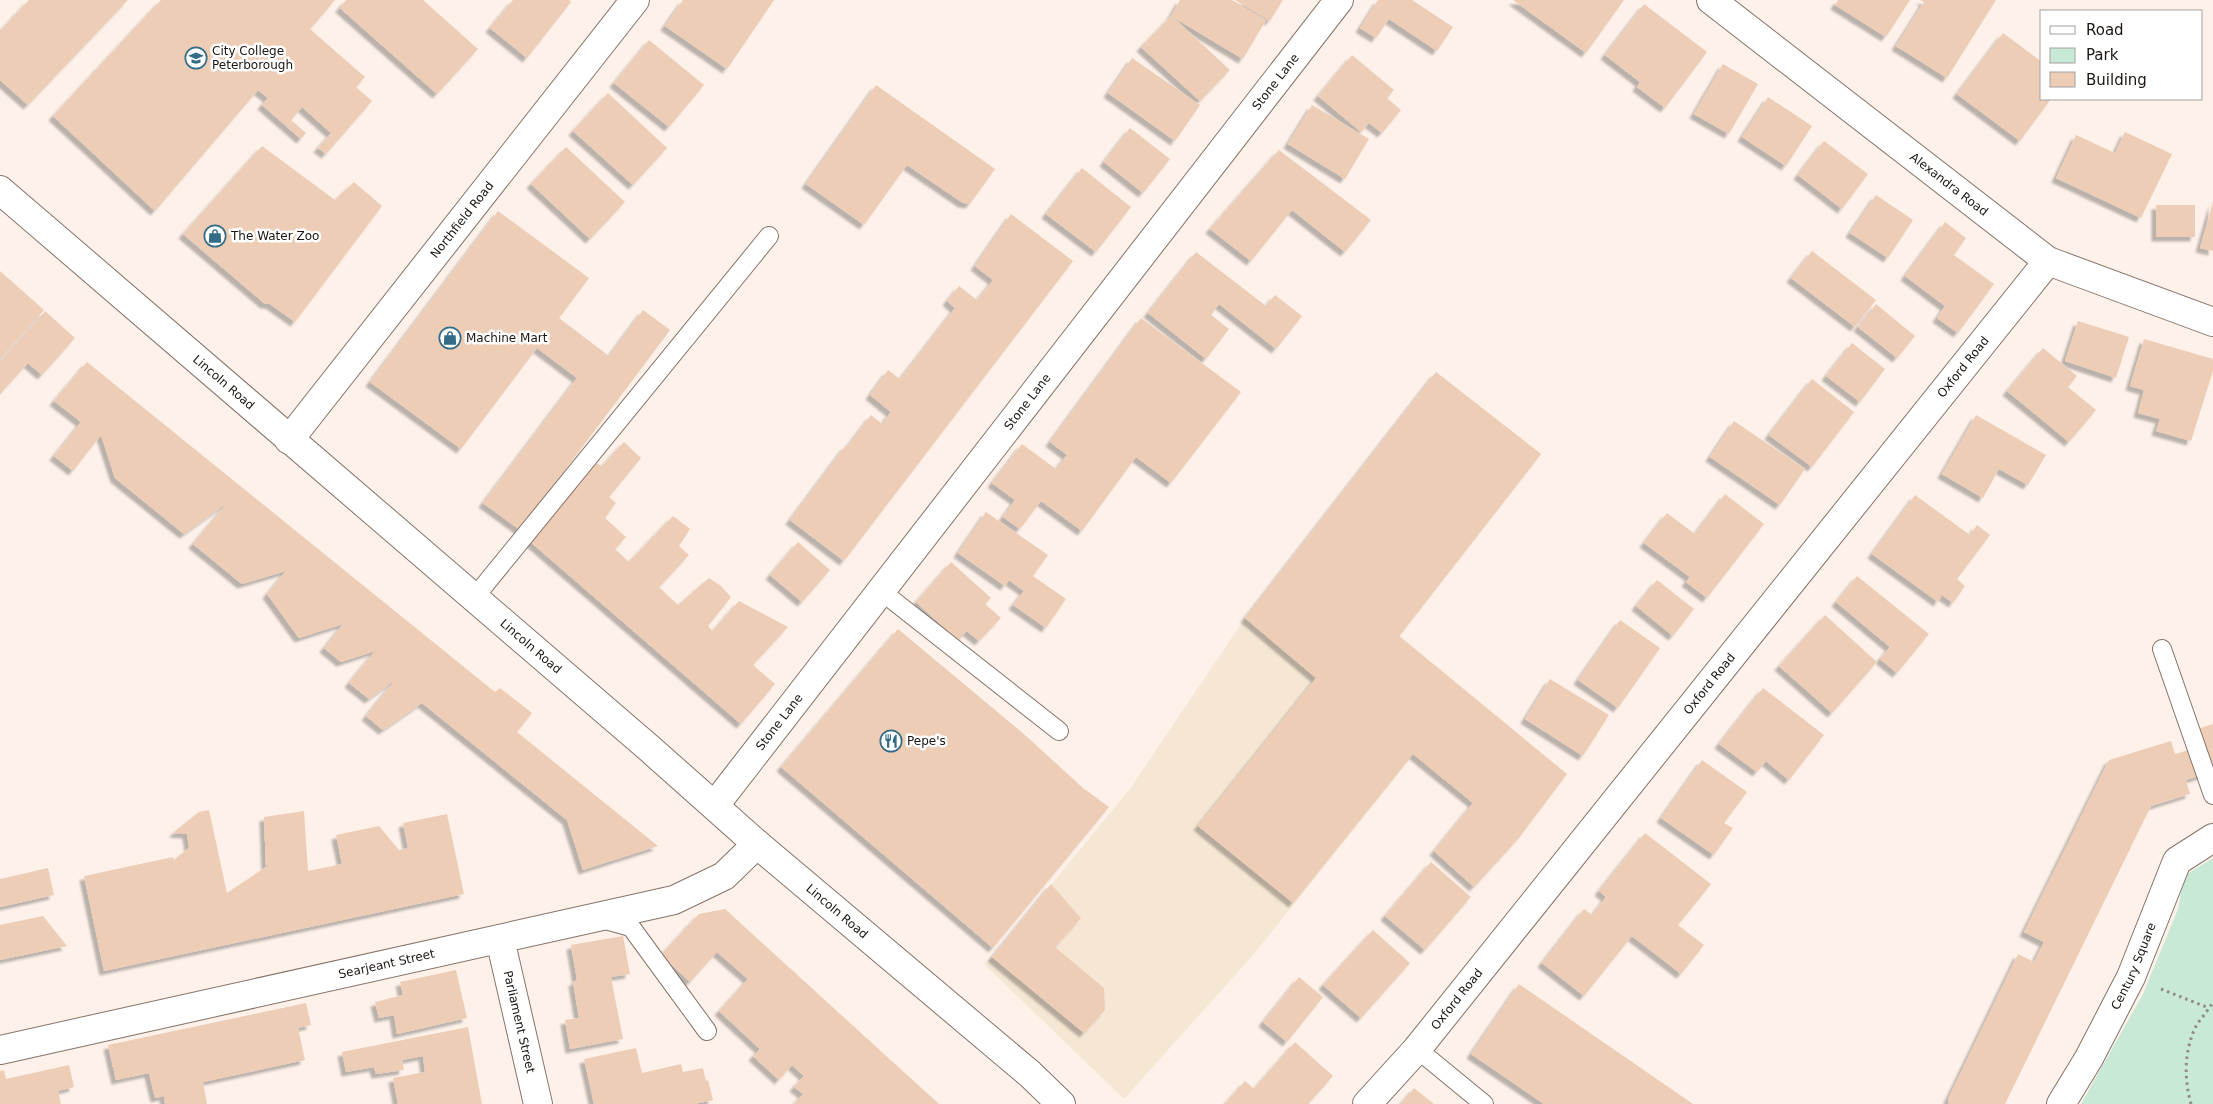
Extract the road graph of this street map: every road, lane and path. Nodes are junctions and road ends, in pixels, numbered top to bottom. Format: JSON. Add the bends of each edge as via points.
{"nodes":[{"id":1,"x":635,"y":0,"type":"edge"},
{"id":2,"x":1339,"y":0,"type":"edge"},
{"id":3,"x":1711,"y":0,"type":"edge"},
{"id":4,"x":0,"y":190,"type":"edge"},
{"id":5,"x":769,"y":236,"type":"dead end"},
{"id":6,"x":2048,"y":261,"type":"junction"},
{"id":7,"x":2213,"y":322,"type":"edge"},
{"id":8,"x":289,"y":440,"type":"junction"},
{"id":9,"x":881,"y":591,"type":"junction"},
{"id":10,"x":474,"y":598,"type":"junction"},
{"id":11,"x":2162,"y":649,"type":"dead end"},
{"id":12,"x":1059,"y":731,"type":"dead end"},
{"id":13,"x":2213,"y":795,"type":"edge"},
{"id":14,"x":716,"y":805,"type":"junction"},
{"id":15,"x":2213,"y":838,"type":"edge"},
{"id":16,"x":756,"y":844,"type":"junction"},
{"id":17,"x":597,"y":918,"type":"junction"},
{"id":18,"x":500,"y":939,"type":"junction"},
{"id":19,"x":2131,"y":977,"type":"junction"},
{"id":20,"x":2213,"y":1002,"type":"edge"},
{"id":21,"x":2210,"y":1008,"type":"junction"},
{"id":22,"x":707,"y":1031,"type":"dead end"},
{"id":23,"x":1418,"y":1049,"type":"junction"},
{"id":24,"x":0,"y":1050,"type":"edge"},
{"id":25,"x":538,"y":1104,"type":"edge"},
{"id":26,"x":1061,"y":1104,"type":"edge"},
{"id":27,"x":1367,"y":1104,"type":"edge"},
{"id":28,"x":1484,"y":1104,"type":"edge"},
{"id":29,"x":2061,"y":1104,"type":"edge"},
{"id":30,"x":2191,"y":1104,"type":"edge"}],
"edges":[{"from":1,"to":8,"type":"street","name":"Northfield Road"},
{"from":2,"to":9,"type":"street","name":"Stone Lane"},
{"from":3,"to":6,"type":"street","name":"Alexandra Road"},
{"from":4,"to":8,"type":"street","name":"Lincoln Road"},
{"from":5,"to":10,"type":"lane"},
{"from":6,"to":7,"type":"street","name":"Alexandra Road"},
{"from":6,"to":23,"type":"street","name":"Oxford Road"},
{"from":8,"to":10,"type":"street","name":"Lincoln Road"},
{"from":9,"to":12,"type":"lane"},
{"from":9,"to":14,"type":"street","name":"Stone Lane"},
{"from":10,"to":14,"type":"street","name":"Lincoln Road"},
{"from":11,"to":13,"type":"lane"},
{"from":14,"to":16,"type":"street","name":"Lincoln Road"},
{"from":15,"to":19,"type":"street","name":"Century Square","via":[[2177,861]]},
{"from":16,"to":17,"type":"street","name":"Searjeant Street","via":[[724,876],[674,900]]},
{"from":16,"to":26,"type":"street","name":"Lincoln Road","via":[[1030,1074]]},
{"from":17,"to":18,"type":"street","name":"Searjeant Street"},
{"from":17,"to":22,"type":"lane","via":[[631,927]]},
{"from":18,"to":24,"type":"street","name":"Searjeant Street"},
{"from":18,"to":25,"type":"street","name":"Parliament Street"},
{"from":19,"to":21,"type":"path"},
{"from":19,"to":29,"type":"street","name":"Century Square"},
{"from":20,"to":21,"type":"path"},
{"from":21,"to":30,"type":"path","via":[[2196,1027],[2189,1047],[2185,1070]]},
{"from":23,"to":27,"type":"street","name":"Oxford Road"},
{"from":23,"to":28,"type":"lane"}]}
